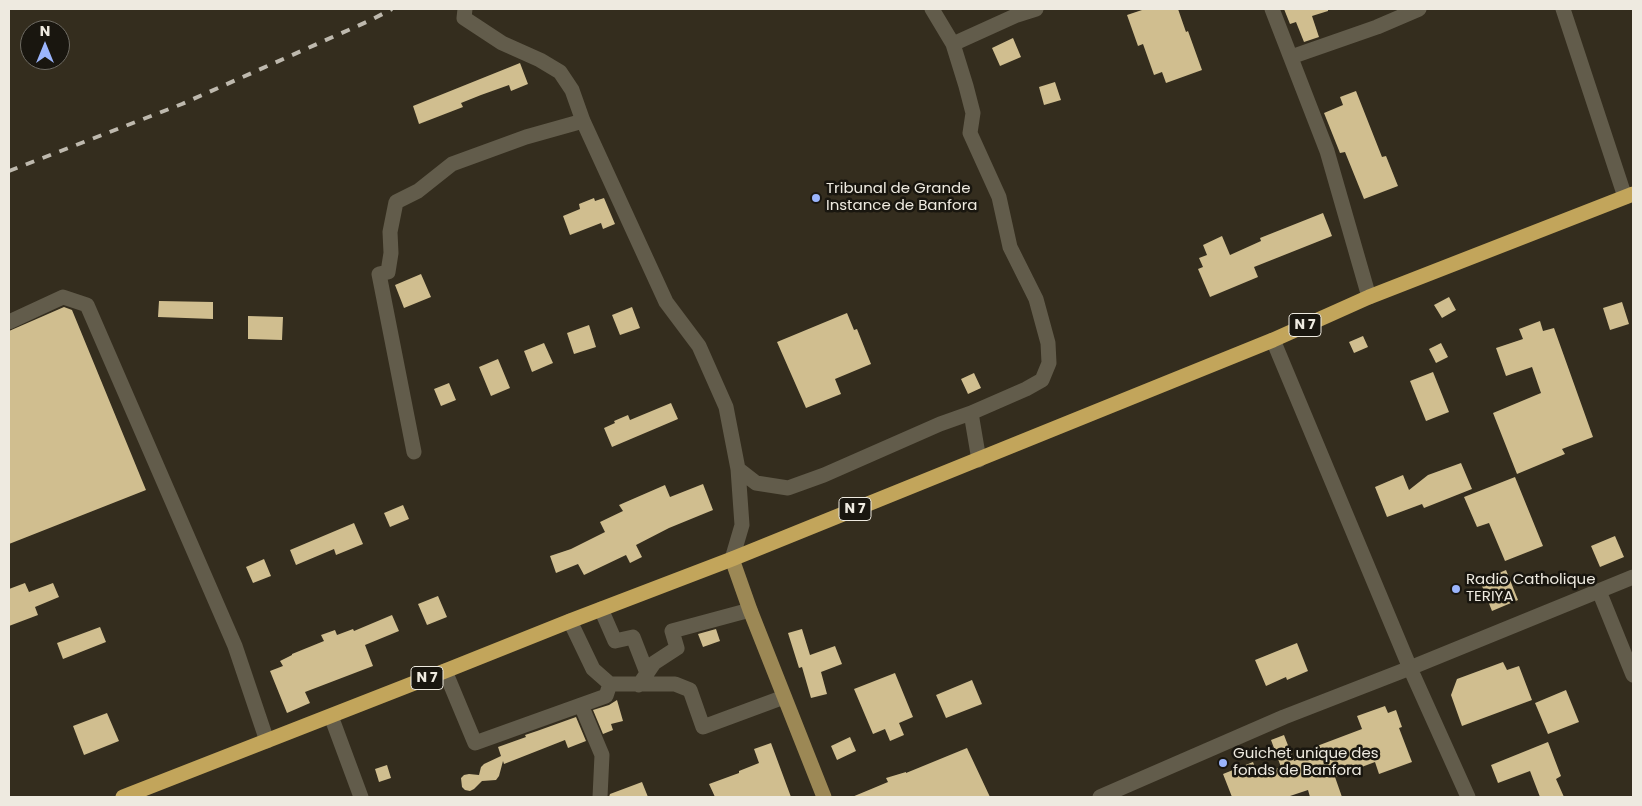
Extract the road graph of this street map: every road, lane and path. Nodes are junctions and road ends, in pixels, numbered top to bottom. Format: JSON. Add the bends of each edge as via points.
{"nodes":[{"id":1,"x":465,"y":9,"type":"edge"},
{"id":2,"x":932,"y":9,"type":"edge"},
{"id":3,"x":1036,"y":9,"type":"edge"},
{"id":4,"x":1272,"y":9,"type":"edge"},
{"id":5,"x":1419,"y":9,"type":"edge"},
{"id":6,"x":1563,"y":9,"type":"edge"},
{"id":7,"x":953,"y":44,"type":"junction"},
{"id":8,"x":1291,"y":57,"type":"junction"},
{"id":9,"x":583,"y":121,"type":"junction"},
{"id":10,"x":1629,"y":195,"type":"edge"},
{"id":11,"x":1369,"y":297,"type":"junction"},
{"id":12,"x":9,"y":322,"type":"edge"},
{"id":13,"x":1272,"y":340,"type":"junction"},
{"id":14,"x":972,"y":413,"type":"junction"},
{"id":15,"x":414,"y":452,"type":"dead end"},
{"id":16,"x":979,"y":460,"type":"junction"},
{"id":17,"x":738,"y":469,"type":"junction"},
{"id":18,"x":732,"y":559,"type":"junction"},
{"id":19,"x":1633,"y":577,"type":"edge"},
{"id":20,"x":1599,"y":591,"type":"junction"},
{"id":21,"x":601,"y":609,"type":"junction"},
{"id":22,"x":750,"y":610,"type":"junction"},
{"id":23,"x":570,"y":621,"type":"junction"},
{"id":24,"x":1410,"y":668,"type":"junction"},
{"id":25,"x":445,"y":671,"type":"junction"},
{"id":26,"x":1633,"y":675,"type":"edge"},
{"id":27,"x":643,"y":679,"type":"junction"},
{"id":28,"x":610,"y":684,"type":"junction"},
{"id":29,"x":784,"y":697,"type":"junction"},
{"id":30,"x":581,"y":705,"type":"junction"},
{"id":31,"x":332,"y":716,"type":"junction"},
{"id":32,"x":267,"y":741,"type":"junction"},
{"id":33,"x":123,"y":797,"type":"edge"},
{"id":34,"x":360,"y":797,"type":"edge"},
{"id":35,"x":600,"y":797,"type":"edge"},
{"id":36,"x":824,"y":797,"type":"edge"},
{"id":37,"x":1100,"y":797,"type":"edge"},
{"id":38,"x":1468,"y":797,"type":"edge"}],
"edges":[{"from":1,"to":9,"type":"street","via":[[464,18],[502,43],[560,72],[572,90]]},
{"from":2,"to":7,"type":"street"},
{"from":3,"to":7,"type":"street"},
{"from":4,"to":8,"type":"street"},
{"from":5,"to":8,"type":"street"},
{"from":6,"to":10,"type":"street"},
{"from":7,"to":14,"type":"street","via":[[972,113],[970,133],[999,197],[1010,247],[1036,299],[1048,343],[1049,363],[1042,380]]},
{"from":8,"to":11,"type":"street","via":[[1327,151]]},
{"from":9,"to":15,"type":"street","via":[[526,137],[452,164],[418,191],[396,202],[390,232],[392,253],[388,272],[379,274]]},
{"from":9,"to":17,"type":"street","via":[[666,302],[699,346],[726,407]]},
{"from":10,"to":11,"type":"highway","number":"N 7"},
{"from":11,"to":13,"type":"highway","number":"N 7"},
{"from":12,"to":32,"type":"street","via":[[63,297],[87,305],[235,646]]},
{"from":13,"to":16,"type":"highway","number":"N 7"},
{"from":13,"to":24,"type":"street"},
{"from":14,"to":16,"type":"street"},
{"from":14,"to":17,"type":"street","via":[[788,488],[756,483]]},
{"from":16,"to":18,"type":"highway","number":"N 7"},
{"from":17,"to":18,"type":"street","via":[[742,525]]},
{"from":18,"to":21,"type":"highway","number":"N 7"},
{"from":18,"to":22,"type":"main road"},
{"from":19,"to":20,"type":"street"},
{"from":20,"to":24,"type":"street"},
{"from":20,"to":26,"type":"street"},
{"from":21,"to":23,"type":"highway","number":"N 7"},
{"from":21,"to":27,"type":"street","via":[[615,641],[632,637]]},
{"from":22,"to":27,"type":"street","via":[[672,631],[677,648],[654,663]]},
{"from":22,"to":29,"type":"main road"},
{"from":23,"to":25,"type":"highway","number":"N 7"},
{"from":23,"to":28,"type":"street","via":[[593,669]]},
{"from":24,"to":37,"type":"street","via":[[1284,717]]},
{"from":24,"to":38,"type":"street"},
{"from":25,"to":30,"type":"street","via":[[474,743]]},
{"from":25,"to":31,"type":"highway","number":"N 7"},
{"from":27,"to":28,"type":"street"},
{"from":27,"to":29,"type":"street","via":[[690,690],[703,727]]},
{"from":28,"to":30,"type":"street","via":[[606,696]]},
{"from":29,"to":36,"type":"main road"},
{"from":30,"to":35,"type":"street","via":[[602,755]]},
{"from":31,"to":32,"type":"highway","number":"N 7"},
{"from":31,"to":34,"type":"street"},
{"from":32,"to":33,"type":"highway","number":"N 7"}]}
